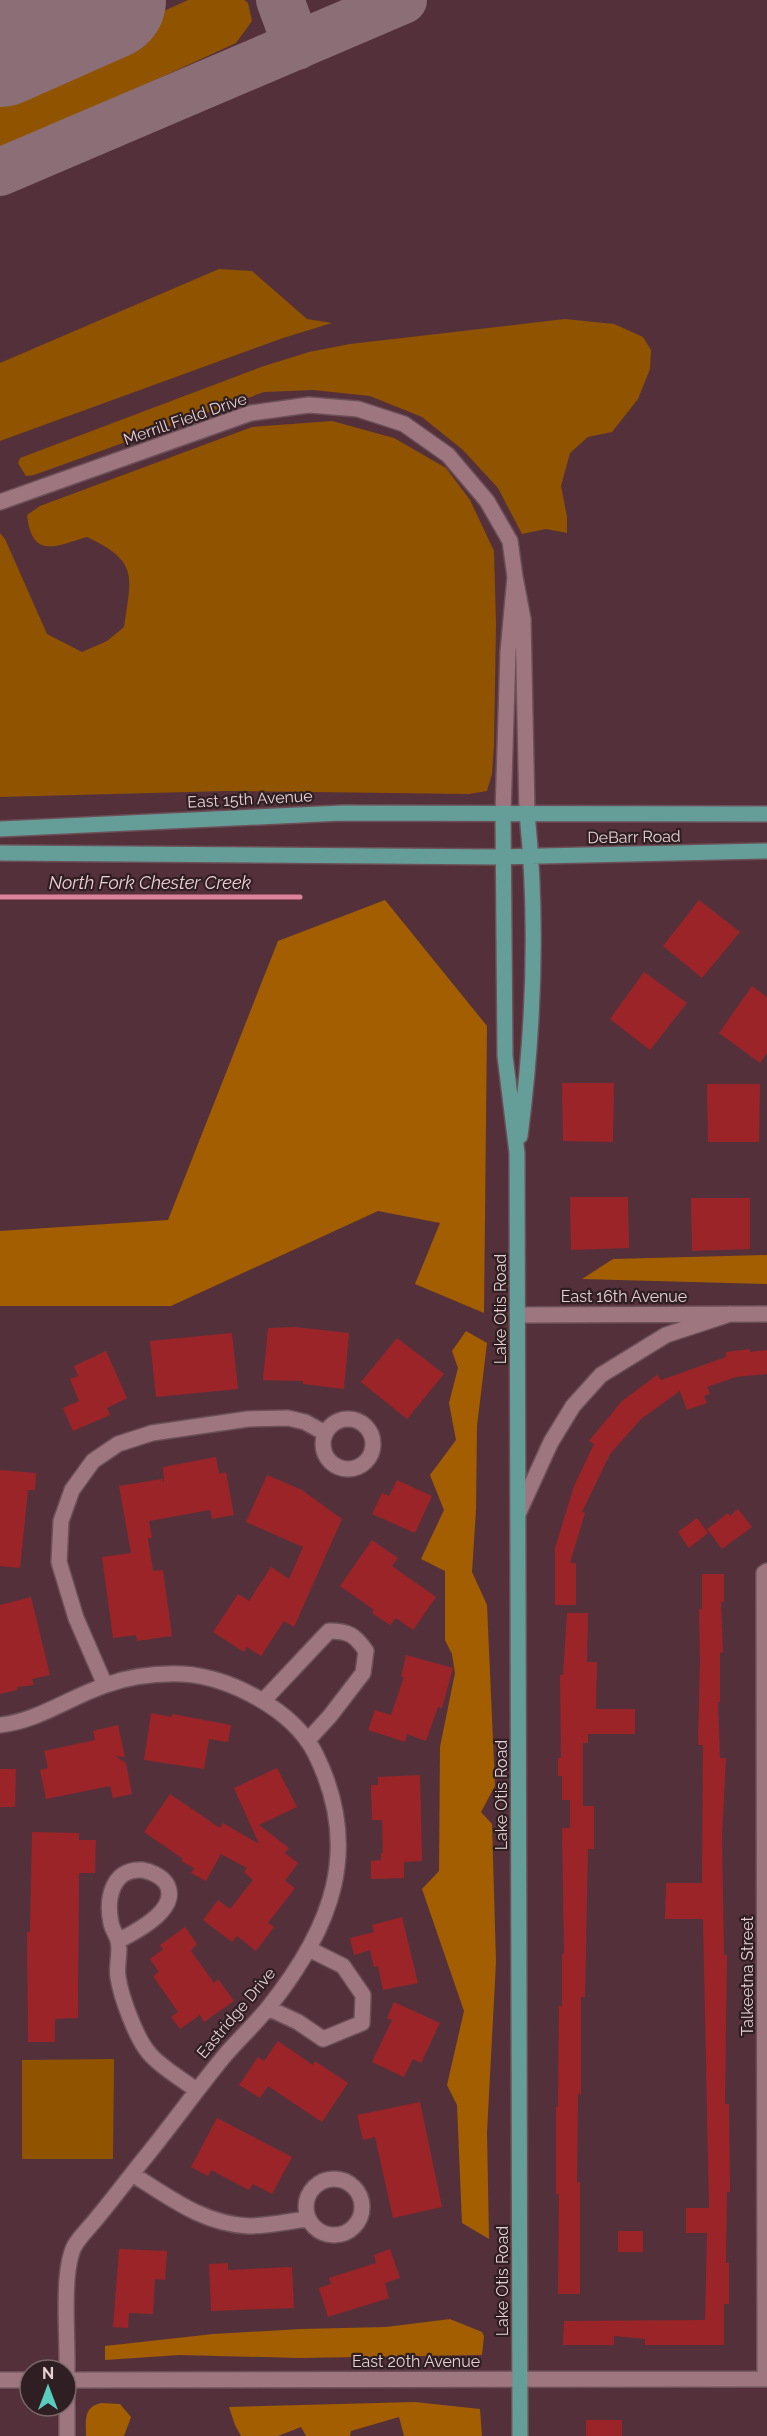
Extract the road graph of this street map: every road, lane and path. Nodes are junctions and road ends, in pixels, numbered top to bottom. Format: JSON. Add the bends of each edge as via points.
{"nodes":[{"id":1,"x":0,"y":502,"type":"edge"},
{"id":2,"x":515,"y":577,"type":"junction"},
{"id":3,"x":503,"y":813,"type":"junction"},
{"id":4,"x":526,"y":813,"type":"junction"},
{"id":5,"x":767,"y":814,"type":"edge"},
{"id":6,"x":0,"y":829,"type":"edge"},
{"id":7,"x":767,"y":851,"type":"edge"},
{"id":8,"x":0,"y":853,"type":"edge"},
{"id":9,"x":531,"y":856,"type":"junction"},
{"id":10,"x":502,"y":857,"type":"junction"},
{"id":11,"x":517,"y":1154,"type":"junction"},
{"id":12,"x":730,"y":1314,"type":"junction"},
{"id":13,"x":767,"y":1314,"type":"edge"},
{"id":14,"x":519,"y":1315,"type":"junction"},
{"id":15,"x":325,"y":1433,"type":"dead end"},
{"id":16,"x":519,"y":1512,"type":"junction"},
{"id":17,"x":766,"y":1572,"type":"edge"},
{"id":18,"x":105,"y":1685,"type":"junction"},
{"id":19,"x":263,"y":1701,"type":"junction"},
{"id":20,"x":0,"y":1725,"type":"edge"},
{"id":21,"x":308,"y":1740,"type":"junction"},
{"id":22,"x":118,"y":1941,"type":"junction"},
{"id":23,"x":309,"y":1949,"type":"junction"},
{"id":24,"x":268,"y":2008,"type":"junction"},
{"id":25,"x":196,"y":2090,"type":"junction"},
{"id":26,"x":132,"y":2174,"type":"junction"},
{"id":27,"x":308,"y":2219,"type":"dead end"},
{"id":28,"x":67,"y":2358,"type":"edge"},
{"id":29,"x":519,"y":2379,"type":"junction"},
{"id":30,"x":766,"y":2379,"type":"edge"},
{"id":31,"x":0,"y":2380,"type":"edge"},
{"id":32,"x":18,"y":2380,"type":"edge"},
{"id":33,"x":78,"y":2380,"type":"edge"},
{"id":34,"x":67,"y":2418,"type":"edge"},
{"id":35,"x":67,"y":2436,"type":"edge"},
{"id":36,"x":520,"y":2436,"type":"edge"}],
"edges":[{"from":1,"to":2,"type":"street","name":"Merrill Field Drive","via":[[250,413],[309,405],[358,409],[404,424],[448,455],[487,501],[510,541]]},
{"from":2,"to":3,"type":"street","name":"Merrill Field Drive","via":[[508,651]]},
{"from":2,"to":4,"type":"street","name":"Merrill Field Drive","via":[[524,620]]},
{"from":3,"to":4,"type":"main road","name":"DeBarr Road"},
{"from":3,"to":6,"type":"main road","name":"East 15th Avenue","via":[[331,813]]},
{"from":3,"to":10,"type":"main road","name":"Lake Otis Road"},
{"from":4,"to":5,"type":"main road","name":"DeBarr Road"},
{"from":4,"to":9,"type":"main road","name":"Lake Otis Road"},
{"from":7,"to":9,"type":"main road","name":"DeBarr Road"},
{"from":8,"to":10,"type":"main road"},
{"from":9,"to":10,"type":"main road","name":"DeBarr Road"},
{"from":9,"to":11,"type":"main road","name":"Lake Otis Road","via":[[533,1002]]},
{"from":10,"to":11,"type":"main road","name":"Lake Otis Road","via":[[505,1056]]},
{"from":11,"to":14,"type":"main road","name":"Lake Otis Road"},
{"from":12,"to":13,"type":"street","name":"East 16th Avenue"},
{"from":12,"to":14,"type":"street","name":"East 16th Avenue"},
{"from":12,"to":16,"type":"street","name":"East 16th Avenue","via":[[666,1335],[601,1375],[573,1406],[551,1442]]},
{"from":14,"to":16,"type":"main road","name":"Lake Otis Road"},
{"from":15,"to":18,"type":"street","via":[[288,1418],[248,1419],[152,1433],[118,1444],[93,1461],[72,1490],[61,1521],[59,1562],[76,1618]]},
{"from":16,"to":29,"type":"main road","name":"Lake Otis Road"},
{"from":17,"to":30,"type":"street","name":"Talkeetna Street"},
{"from":18,"to":19,"type":"street","name":"Eastridge Drive","via":[[147,1674],[186,1674],[217,1681]]},
{"from":18,"to":20,"type":"street","name":"Eastridge Drive","via":[[52,1710]]},
{"from":19,"to":21,"type":"street","name":"Eastridge Drive"},
{"from":19,"to":21,"type":"street","via":[[329,1631],[345,1631],[358,1639],[366,1651],[363,1673]]},
{"from":21,"to":23,"type":"street","name":"Eastridge Drive","via":[[336,1811],[340,1848],[330,1903]]},
{"from":22,"to":22,"type":"street","via":[[109,1905],[117,1879],[130,1870],[145,1870],[158,1876],[168,1889],[163,1908],[154,1920]]},
{"from":22,"to":25,"type":"street","via":[[118,1977],[129,2016],[149,2053]]},
{"from":23,"to":24,"type":"street","name":"Eastridge Drive"},
{"from":23,"to":24,"type":"street","via":[[343,1966],[363,1995],[362,2023],[323,2038]]},
{"from":24,"to":25,"type":"street","name":"Eastridge Drive"},
{"from":25,"to":26,"type":"street","name":"Eastridge Drive"},
{"from":26,"to":27,"type":"street","via":[[195,2213],[221,2223],[250,2226]]},
{"from":26,"to":28,"type":"street","name":"Eastridge Drive","via":[[74,2247],[66,2288]]},
{"from":29,"to":30,"type":"street","name":"East 20th Avenue"},
{"from":29,"to":33,"type":"street","name":"East 20th Avenue"},
{"from":29,"to":36,"type":"main road","name":"Lake Otis Road"},
{"from":31,"to":32,"type":"street"},
{"from":34,"to":35,"type":"street","name":"Eastridge Drive"}]}
